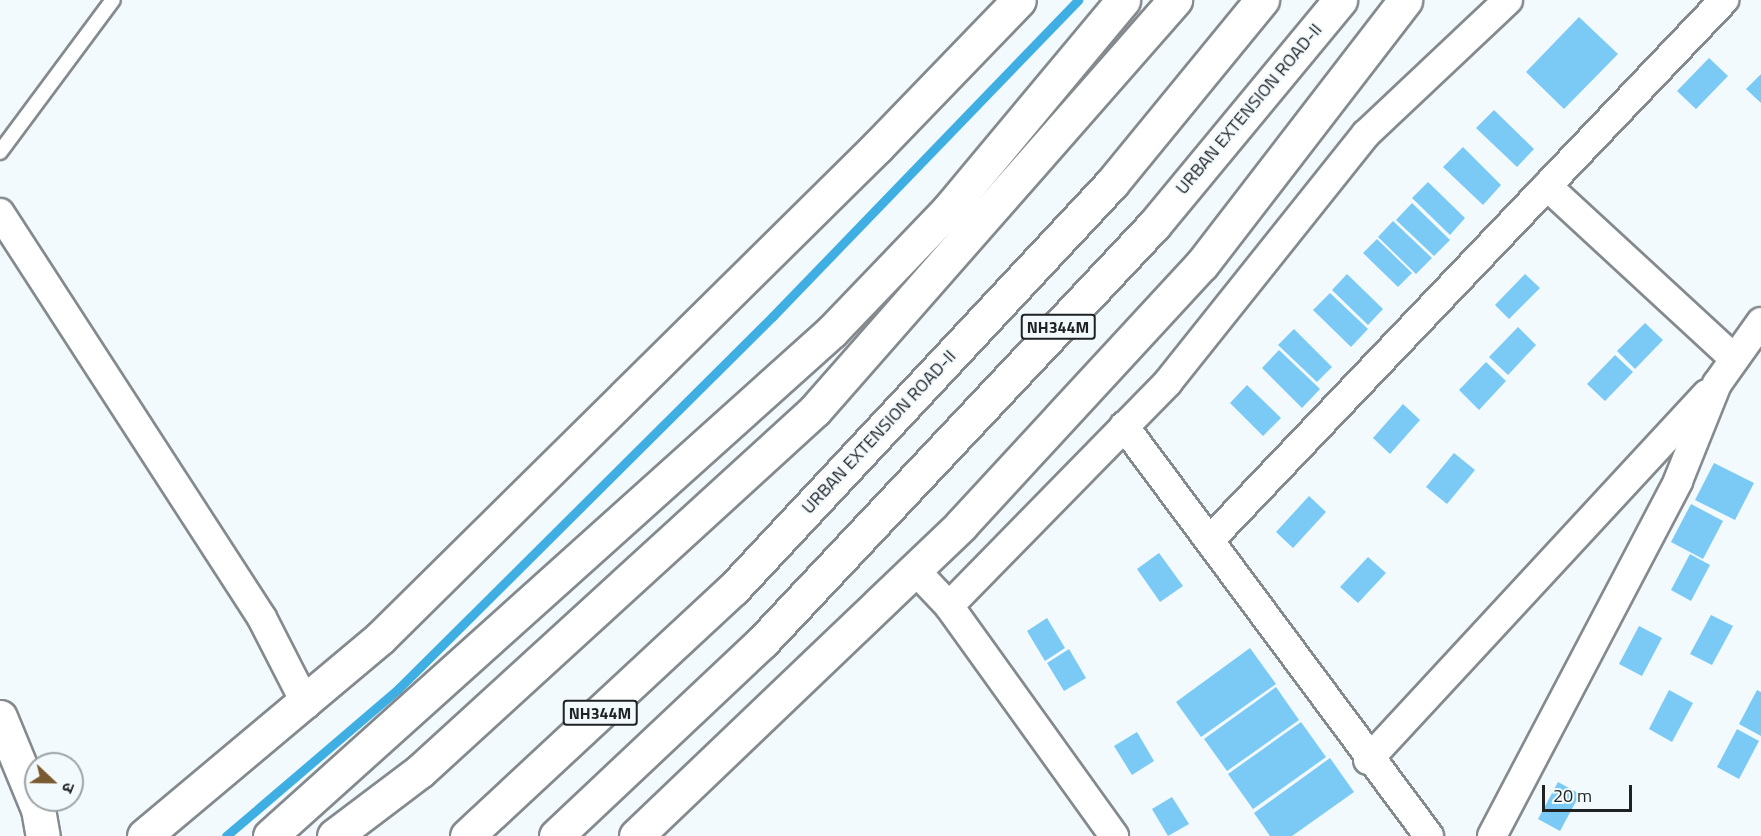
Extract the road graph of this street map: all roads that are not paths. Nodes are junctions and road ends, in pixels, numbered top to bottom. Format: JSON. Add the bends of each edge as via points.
{"nodes":[{"id":1,"x":113,"y":0,"type":"edge"},
{"id":2,"x":1019,"y":0,"type":"edge"},
{"id":3,"x":1123,"y":0,"type":"edge"},
{"id":4,"x":1175,"y":0,"type":"edge"},
{"id":5,"x":1262,"y":0,"type":"edge"},
{"id":6,"x":1340,"y":0,"type":"edge"},
{"id":7,"x":1405,"y":0,"type":"edge"},
{"id":8,"x":1508,"y":0,"type":"edge"},
{"id":9,"x":1724,"y":0,"type":"edge"},
{"id":10,"x":0,"y":152,"type":"edge"},
{"id":11,"x":1547,"y":186,"type":"junction"},
{"id":12,"x":0,"y":213,"type":"edge"},
{"id":13,"x":1761,"y":322,"type":"edge"},
{"id":14,"x":1732,"y":357,"type":"junction"},
{"id":15,"x":1717,"y":384,"type":"junction"},
{"id":16,"x":1124,"y":426,"type":"junction"},
{"id":17,"x":1210,"y":540,"type":"junction"},
{"id":18,"x":915,"y":570,"type":"junction"},
{"id":19,"x":949,"y":606,"type":"junction"},
{"id":20,"x":306,"y":704,"type":"junction"},
{"id":21,"x":0,"y":717,"type":"edge"},
{"id":22,"x":1368,"y":760,"type":"junction"},
{"id":23,"x":43,"y":836,"type":"edge"},
{"id":24,"x":144,"y":836,"type":"edge"},
{"id":25,"x":270,"y":836,"type":"edge"},
{"id":26,"x":334,"y":836,"type":"edge"},
{"id":27,"x":467,"y":836,"type":"edge"},
{"id":28,"x":555,"y":836,"type":"edge"},
{"id":29,"x":636,"y":836,"type":"edge"},
{"id":30,"x":1114,"y":836,"type":"edge"},
{"id":31,"x":1429,"y":836,"type":"edge"},
{"id":32,"x":1492,"y":836,"type":"edge"}],
"edges":[{"from":1,"to":10,"type":"lane"},
{"from":2,"to":20,"type":"main road","via":[[421,599]]},
{"from":3,"to":25,"type":"main road","via":[[949,209],[832,331]]},
{"from":4,"to":26,"type":"main road","via":[[814,410],[420,771]]},
{"from":5,"to":27,"type":"main road","name":"URBAN EXTENSION ROAD-II","number":"NH344M","via":[[1112,183],[733,589]]},
{"from":6,"to":28,"type":"main road","name":"URBAN EXTENSION ROAD-II","number":"NH344M","via":[[1154,225],[828,573],[762,642]]},
{"from":7,"to":18,"type":"main road","via":[[1202,264]]},
{"from":8,"to":16,"type":"street","via":[[1366,134],[1201,345]]},
{"from":9,"to":11,"type":"street"},
{"from":11,"to":14,"type":"street"},
{"from":11,"to":17,"type":"street"},
{"from":12,"to":20,"type":"street","via":[[262,618]]},
{"from":13,"to":14,"type":"street"},
{"from":14,"to":15,"type":"street"},
{"from":15,"to":22,"type":"street"},
{"from":15,"to":32,"type":"street","via":[[1678,481]]},
{"from":16,"to":17,"type":"street"},
{"from":16,"to":19,"type":"street"},
{"from":17,"to":22,"type":"street"},
{"from":18,"to":19,"type":"street"},
{"from":18,"to":29,"type":"main road"},
{"from":19,"to":30,"type":"street"},
{"from":20,"to":24,"type":"main road"},
{"from":21,"to":23,"type":"main road","via":[[38,809]]},
{"from":22,"to":31,"type":"street"}]}
